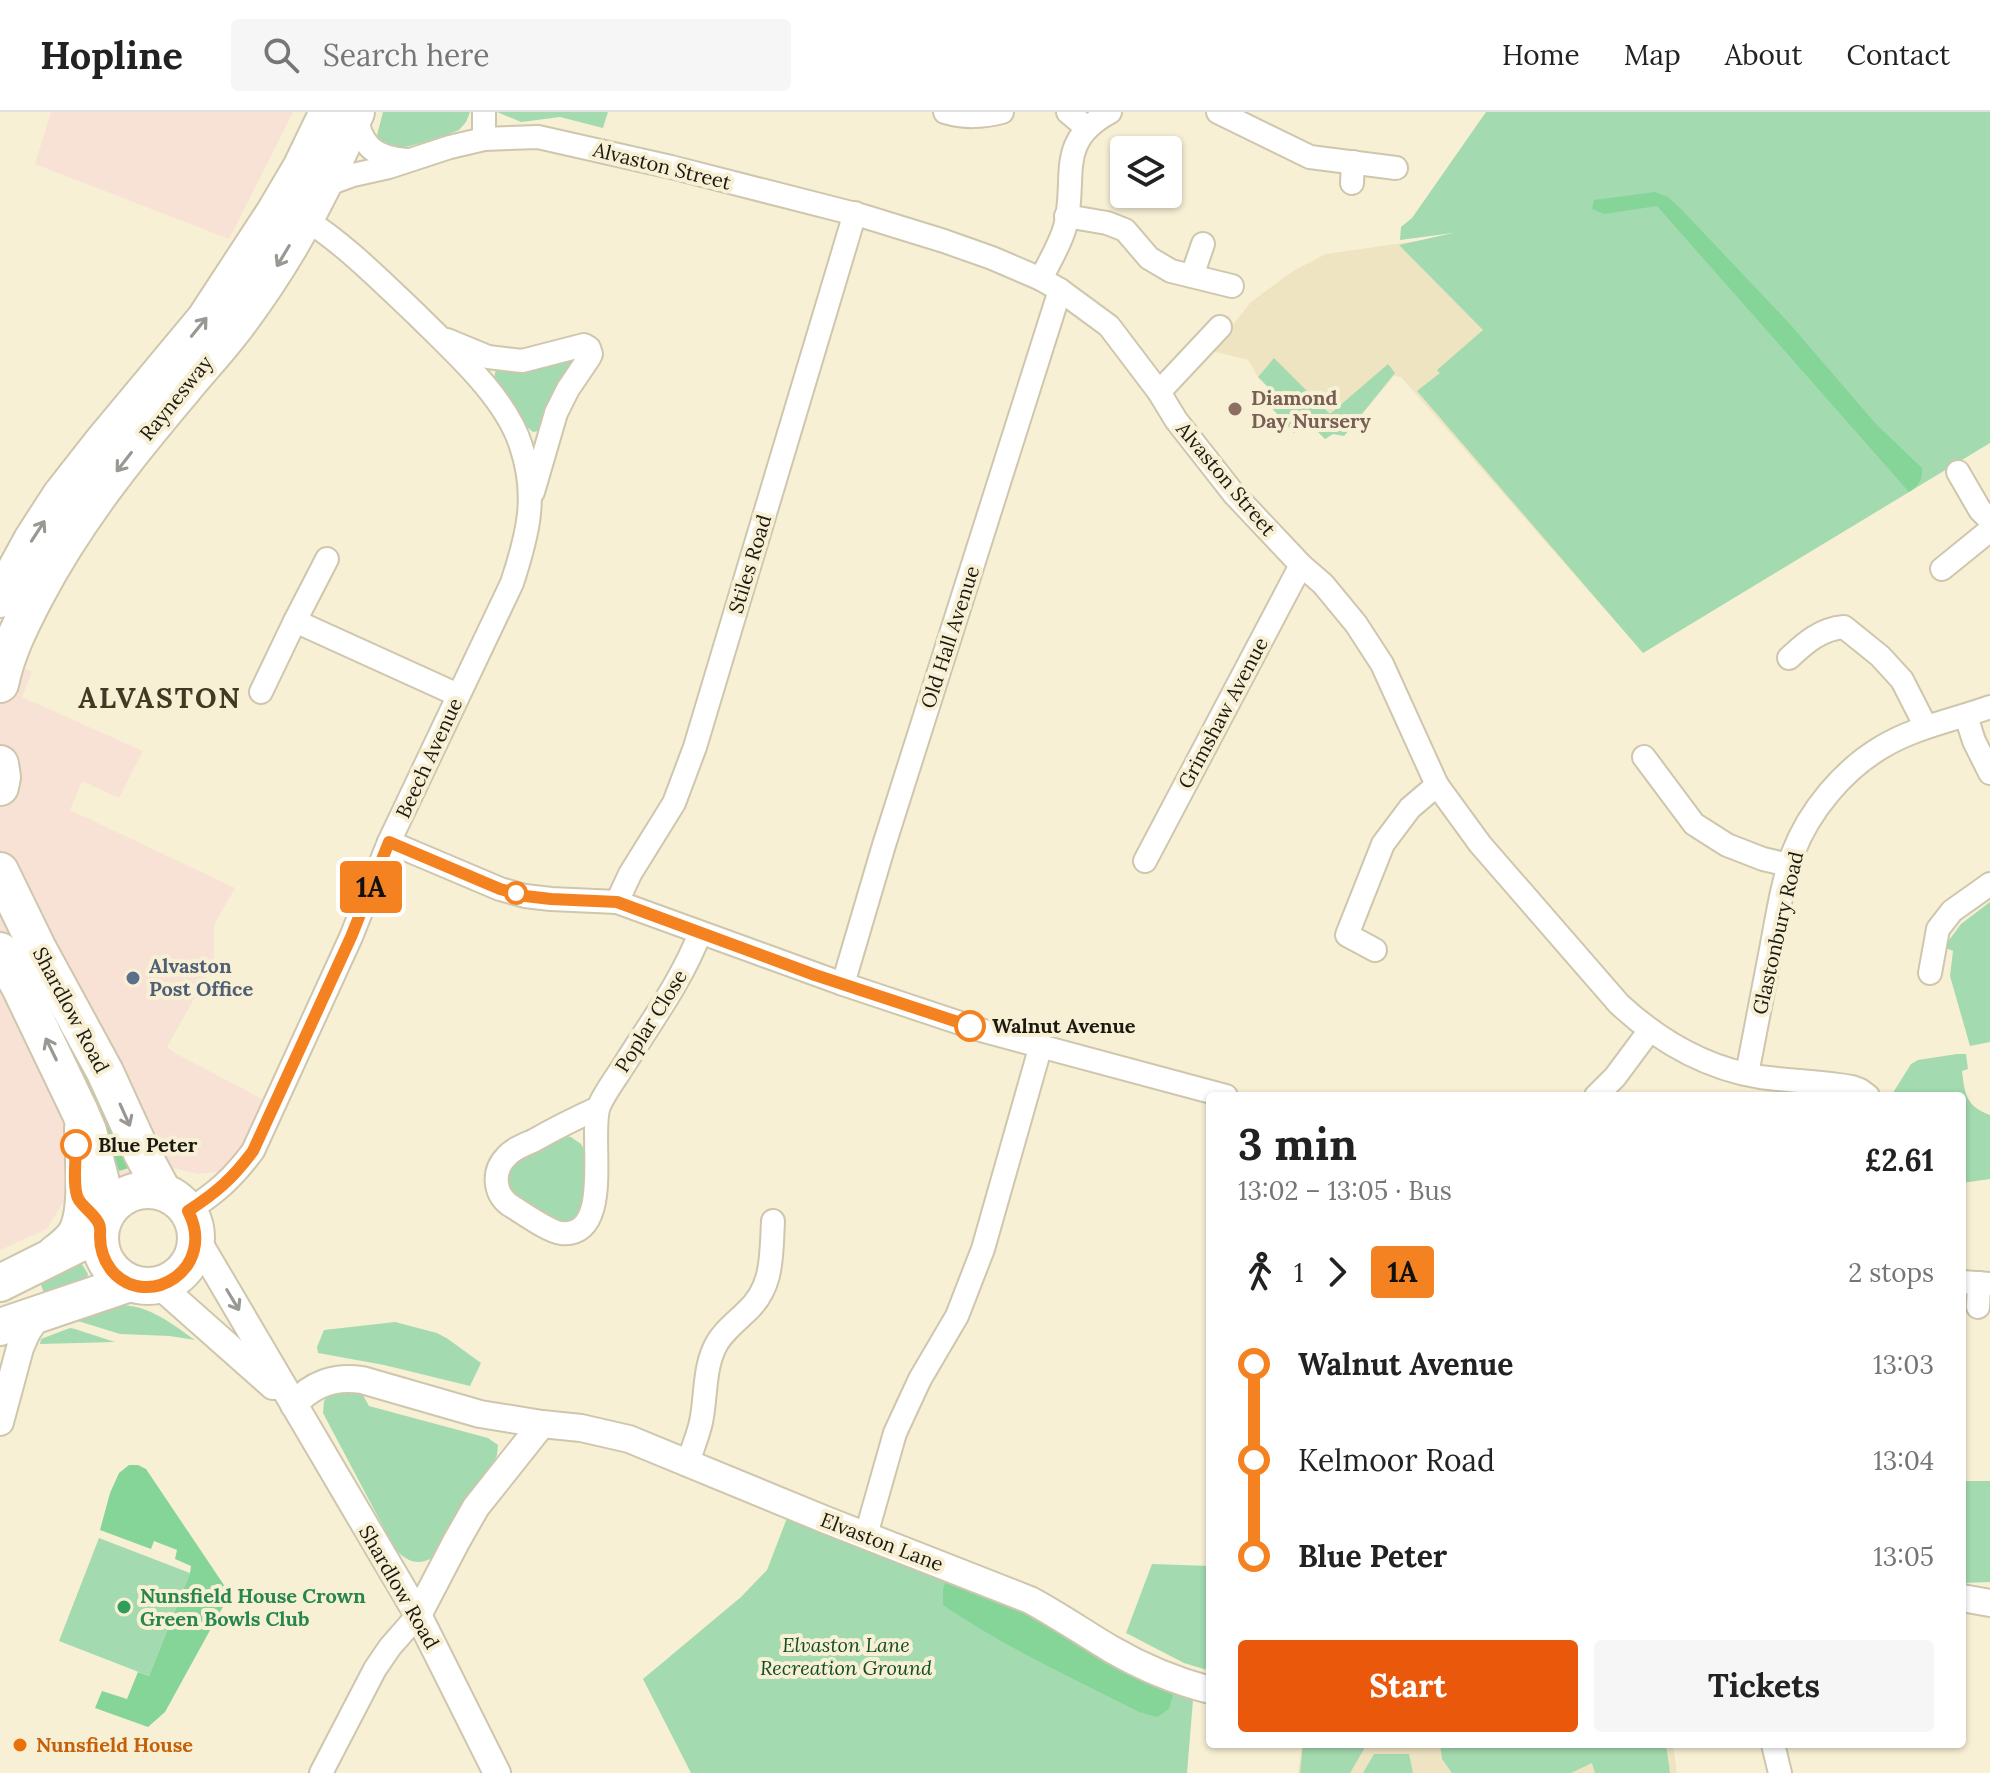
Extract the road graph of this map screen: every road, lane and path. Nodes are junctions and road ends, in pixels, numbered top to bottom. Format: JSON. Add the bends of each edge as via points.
{"nodes":[{"id":1,"x":484,"y":112,"type":"edge"},
{"id":2,"x":945,"y":112,"type":"edge"},
{"id":3,"x":1002,"y":112,"type":"edge"},
{"id":4,"x":1068,"y":112,"type":"edge"},
{"id":5,"x":1110,"y":112,"type":"edge"},
{"id":6,"x":1218,"y":112,"type":"edge"},
{"id":7,"x":346,"y":113,"type":"edge"},
{"id":8,"x":1087,"y":128,"type":"junction"},
{"id":9,"x":484,"y":139,"type":"junction"},
{"id":10,"x":407,"y":160,"type":"junction"},
{"id":11,"x":1396,"y":168,"type":"dead end"},
{"id":12,"x":323,"y":186,"type":"junction"},
{"id":13,"x":855,"y":213,"type":"junction"},
{"id":14,"x":1066,"y":216,"type":"junction"},
{"id":15,"x":305,"y":219,"type":"junction"},
{"id":16,"x":1203,"y":244,"type":"dead end"},
{"id":17,"x":1192,"y":276,"type":"junction"},
{"id":18,"x":1051,"y":285,"type":"junction"},
{"id":19,"x":1232,"y":286,"type":"dead end"},
{"id":20,"x":1220,"y":327,"type":"dead end"},
{"id":21,"x":439,"y":337,"type":"junction"},
{"id":22,"x":1159,"y":392,"type":"junction"},
{"id":23,"x":1958,"y":472,"type":"dead end"},
{"id":24,"x":531,"y":498,"type":"junction"},
{"id":25,"x":1990,"y":520,"type":"edge"},
{"id":26,"x":1990,"y":530,"type":"edge"},
{"id":27,"x":327,"y":559,"type":"dead end"},
{"id":28,"x":1301,"y":565,"type":"junction"},
{"id":29,"x":1942,"y":569,"type":"dead end"},
{"id":30,"x":0,"y":599,"type":"edge"},
{"id":31,"x":295,"y":621,"type":"junction"},
{"id":32,"x":1789,"y":658,"type":"dead end"},
{"id":33,"x":0,"y":684,"type":"edge"},
{"id":34,"x":261,"y":692,"type":"dead end"},
{"id":35,"x":458,"y":695,"type":"junction"},
{"id":36,"x":1990,"y":707,"type":"edge"},
{"id":37,"x":1966,"y":716,"type":"junction"},
{"id":38,"x":1926,"y":727,"type":"junction"},
{"id":39,"x":1644,"y":757,"type":"dead end"},
{"id":40,"x":0,"y":764,"type":"edge"},
{"id":41,"x":1990,"y":773,"type":"edge"},
{"id":42,"x":1437,"y":785,"type":"junction"},
{"id":43,"x":0,"y":787,"type":"edge"},
{"id":44,"x":389,"y":842,"type":"junction"},
{"id":45,"x":1145,"y":861,"type":"dead end"},
{"id":46,"x":1789,"y":865,"type":"junction"},
{"id":47,"x":0,"y":871,"type":"edge"},
{"id":48,"x":1990,"y":884,"type":"edge"},
{"id":49,"x":617,"y":902,"type":"junction"},
{"id":50,"x":700,"y":933,"type":"junction"},
{"id":51,"x":1375,"y":950,"type":"dead end"},
{"id":52,"x":0,"y":951,"type":"edge"},
{"id":53,"x":1930,"y":973,"type":"dead end"},
{"id":54,"x":843,"y":984,"type":"junction"},
{"id":55,"x":1650,"y":1030,"type":"junction"},
{"id":56,"x":1041,"y":1045,"type":"junction"},
{"id":57,"x":1747,"y":1074,"type":"junction"},
{"id":58,"x":1211,"y":1092,"type":"edge"},
{"id":59,"x":1600,"y":1092,"type":"edge"},
{"id":60,"x":1863,"y":1092,"type":"edge"},
{"id":61,"x":598,"y":1108,"type":"junction"},
{"id":62,"x":182,"y":1214,"type":"junction"},
{"id":63,"x":96,"y":1217,"type":"junction"},
{"id":64,"x":773,"y":1221,"type":"dead end"},
{"id":65,"x":14,"y":1277,"type":"edge"},
{"id":66,"x":1977,"y":1283,"type":"edge"},
{"id":67,"x":144,"y":1284,"type":"junction"},
{"id":68,"x":1978,"y":1307,"type":"dead end"},
{"id":69,"x":39,"y":1314,"type":"junction"},
{"id":70,"x":0,"y":1327,"type":"edge"},
{"id":71,"x":294,"y":1405,"type":"junction"},
{"id":72,"x":0,"y":1422,"type":"edge"},
{"id":73,"x":542,"y":1424,"type":"junction"},
{"id":74,"x":688,"y":1463,"type":"junction"},
{"id":75,"x":866,"y":1535,"type":"junction"},
{"id":76,"x":1966,"y":1599,"type":"edge"},
{"id":77,"x":1990,"y":1603,"type":"edge"},
{"id":78,"x":418,"y":1615,"type":"junction"},
{"id":79,"x":1206,"y":1689,"type":"edge"},
{"id":80,"x":1774,"y":1748,"type":"edge"},
{"id":81,"x":321,"y":1773,"type":"edge"},
{"id":82,"x":497,"y":1773,"type":"edge"},
{"id":83,"x":1780,"y":1773,"type":"edge"}],
"edges":[{"from":1,"to":9,"type":"street"},
{"from":2,"to":3,"type":"street","via":[[982,117]]},
{"from":4,"to":8,"type":"street"},
{"from":5,"to":8,"type":"street"},
{"from":6,"to":11,"type":"street","via":[[1352,173]]},
{"from":7,"to":10,"type":"street","via":[[375,152]]},
{"from":7,"to":12,"type":"highway","name":"Raynesway"},
{"from":30,"to":7,"type":"highway","name":"Raynesway","one_way":true,"via":[[61,495],[205,319],[301,168]]},
{"from":8,"to":14,"type":"street","name":"Old Hall Avenue","via":[[1074,153]]},
{"from":9,"to":10,"type":"street","name":"Alvaston Street"},
{"from":9,"to":13,"type":"street","name":"Alvaston Street","via":[[566,142]]},
{"from":10,"to":12,"type":"street","name":"Alvaston Street"},
{"from":12,"to":15,"type":"highway","name":"Raynesway"},
{"from":13,"to":18,"type":"street","name":"Alvaston Street","via":[[992,258]]},
{"from":13,"to":49,"type":"street","name":"Stiles Road","via":[[695,747],[674,803]]},
{"from":14,"to":17,"type":"street","via":[[1125,230],[1149,258]]},
{"from":14,"to":18,"type":"street","name":"Old Hall Avenue"},
{"from":15,"to":21,"type":"street","name":"Beech Avenue","via":[[327,233]]},
{"from":15,"to":33,"type":"highway","name":"Raynesway","one_way":true,"via":[[237,325],[68,538],[13,638]]},
{"from":16,"to":17,"type":"street"},
{"from":17,"to":19,"type":"street"},
{"from":18,"to":22,"type":"street","name":"Alvaston Street","via":[[1109,326]]},
{"from":18,"to":54,"type":"street","name":"Old Hall Avenue"},
{"from":20,"to":22,"type":"street"},
{"from":21,"to":24,"type":"street","name":"Beech Avenue","via":[[508,417],[521,443]]},
{"from":21,"to":24,"type":"street","name":"Beech Avenue","via":[[504,360],[589,348],[589,358],[556,413]]},
{"from":22,"to":28,"type":"street","name":"Alvaston Street","via":[[1234,494]]},
{"from":23,"to":25,"type":"street"},
{"from":24,"to":35,"type":"street","name":"Beech Avenue","via":[[526,541],[512,583]]},
{"from":26,"to":29,"type":"street"},
{"from":27,"to":31,"type":"street"},
{"from":28,"to":42,"type":"street","name":"Alvaston Street","via":[[1356,624],[1382,664]]},
{"from":28,"to":45,"type":"street","name":"Grimshaw Avenue"},
{"from":31,"to":34,"type":"street"},
{"from":31,"to":35,"type":"street"},
{"from":32,"to":38,"type":"street","via":[[1811,638],[1844,627],[1902,680]]},
{"from":35,"to":44,"type":"street","name":"Beech Avenue"},
{"from":36,"to":37,"type":"street","name":"Glastonbury Road"},
{"from":37,"to":38,"type":"street","name":"Glastonbury Road"},
{"from":37,"to":41,"type":"street"},
{"from":38,"to":46,"type":"street","name":"Glastonbury Road","via":[[1882,747],[1837,784],[1811,819]]},
{"from":39,"to":46,"type":"street","via":[[1694,824],[1727,845]]},
{"from":40,"to":43,"type":"highway"},
{"from":42,"to":51,"type":"street","via":[[1410,808],[1383,844],[1347,935]]},
{"from":42,"to":55,"type":"street","name":"Alvaston Street","via":[[1591,974]]},
{"from":44,"to":49,"type":"street","via":[[525,896]]},
{"from":44,"to":62,"type":"street","name":"Beech Avenue","via":[[253,1151],[236,1175]]},
{"from":46,"to":57,"type":"street","name":"Glastonbury Road"},
{"from":47,"to":62,"type":"highway","name":"Shardlow Road","one_way":true,"via":[[142,1153]]},
{"from":48,"to":53,"type":"street","via":[[1952,911],[1938,929]]},
{"from":49,"to":50,"type":"street"},
{"from":50,"to":54,"type":"street"},
{"from":50,"to":61,"type":"street","name":"Poplar Close","via":[[683,971]]},
{"from":63,"to":52,"type":"highway","name":"Shardlow Road","one_way":true,"via":[[88,1131]]},
{"from":54,"to":56,"type":"street"},
{"from":55,"to":57,"type":"street","name":"Alvaston Street","via":[[1694,1057]]},
{"from":55,"to":59,"type":"street"},
{"from":56,"to":58,"type":"street"},
{"from":56,"to":75,"type":"street","via":[[980,1260],[957,1316],[895,1433]]},
{"from":57,"to":60,"type":"street","name":"Alvaston Street"},
{"from":61,"to":61,"type":"street","name":"Poplar Close","via":[[508,1154],[496,1181],[505,1203],[554,1231],[584,1225],[593,1209]]},
{"from":62,"to":63,"type":"highway","via":[[148,1190],[122,1198]]},
{"from":62,"to":67,"type":"highway","via":[[193,1255],[174,1279]]},
{"from":62,"to":71,"type":"street","name":"Shardlow Road","one_way":true},
{"from":63,"to":65,"type":"highway"},
{"from":63,"to":67,"type":"highway","via":[[103,1257],[114,1273]]},
{"from":64,"to":74,"type":"street","via":[[768,1282],[712,1353]]},
{"from":66,"to":68,"type":"street"},
{"from":67,"to":69,"type":"highway"},
{"from":67,"to":71,"type":"street","name":"Shardlow Road"},
{"from":69,"to":70,"type":"highway"},
{"from":69,"to":72,"type":"street","via":[[20,1348]]},
{"from":71,"to":73,"type":"street","name":"Elvaston Lane","via":[[305,1392],[344,1377],[480,1414]]},
{"from":71,"to":78,"type":"street","name":"Shardlow Road"},
{"from":73,"to":74,"type":"street","name":"Elvaston Lane","via":[[629,1439]]},
{"from":73,"to":78,"type":"street","via":[[476,1507]]},
{"from":74,"to":75,"type":"street","name":"Elvaston Lane"},
{"from":75,"to":79,"type":"street","name":"Elvaston Lane","via":[[1030,1600],[1151,1670]]},
{"from":76,"to":77,"type":"street"},
{"from":78,"to":81,"type":"street","via":[[375,1669]]},
{"from":78,"to":82,"type":"street","name":"Shardlow Road"},
{"from":80,"to":83,"type":"street"}]}
